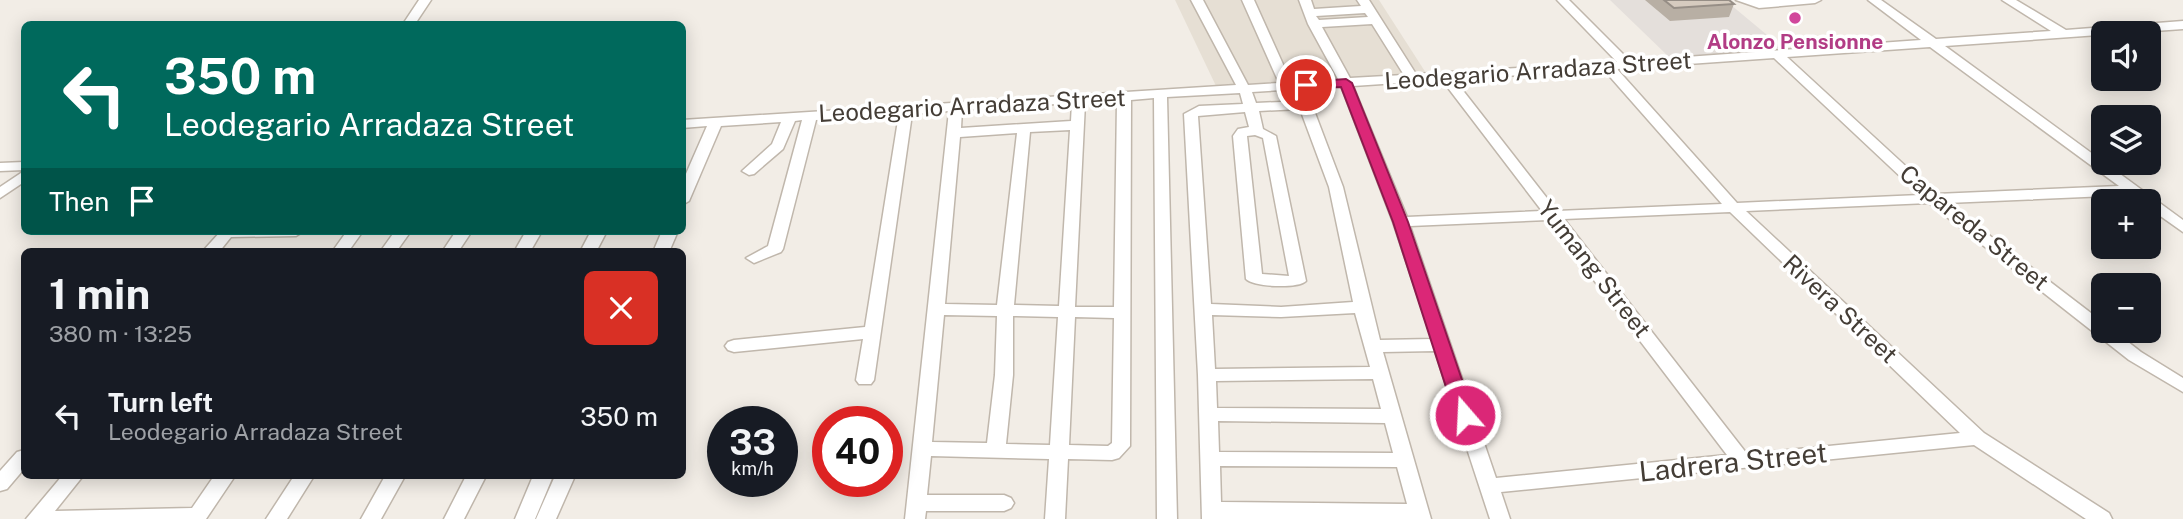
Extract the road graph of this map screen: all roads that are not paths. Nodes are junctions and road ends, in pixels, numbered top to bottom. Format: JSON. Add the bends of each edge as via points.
{"nodes":[{"id":1,"x":425,"y":0,"type":"edge"},
{"id":2,"x":1197,"y":0,"type":"edge"},
{"id":3,"x":1248,"y":0,"type":"edge"},
{"id":4,"x":1563,"y":0,"type":"edge"},
{"id":5,"x":1742,"y":0,"type":"edge"},
{"id":6,"x":1815,"y":0,"type":"edge"},
{"id":7,"x":1874,"y":0,"type":"edge"},
{"id":8,"x":1998,"y":0,"type":"edge"},
{"id":9,"x":2008,"y":0,"type":"edge"},
{"id":10,"x":1366,"y":4,"type":"edge"},
{"id":11,"x":1309,"y":12,"type":"edge"},
{"id":12,"x":1376,"y":20,"type":"junction"},
{"id":13,"x":412,"y":21,"type":"edge"},
{"id":14,"x":2183,"y":25,"type":"edge"},
{"id":15,"x":2063,"y":33,"type":"junction"},
{"id":16,"x":2049,"y":34,"type":"junction"},
{"id":17,"x":1932,"y":42,"type":"junction"},
{"id":18,"x":1777,"y":55,"type":"junction"},
{"id":19,"x":1627,"y":65,"type":"junction"},
{"id":20,"x":1608,"y":66,"type":"junction"},
{"id":21,"x":1446,"y":76,"type":"junction"},
{"id":22,"x":1413,"y":79,"type":"junction"},
{"id":23,"x":1346,"y":83,"type":"junction"},
{"id":24,"x":1287,"y":87,"type":"junction"},
{"id":25,"x":1244,"y":89,"type":"junction"},
{"id":26,"x":1160,"y":94,"type":"junction"},
{"id":27,"x":1124,"y":96,"type":"junction"},
{"id":28,"x":1079,"y":99,"type":"junction"},
{"id":29,"x":956,"y":106,"type":"junction"},
{"id":30,"x":1253,"y":107,"type":"junction"},
{"id":31,"x":906,"y":109,"type":"junction"},
{"id":32,"x":810,"y":116,"type":"junction"},
{"id":33,"x":790,"y":117,"type":"junction"},
{"id":34,"x":716,"y":122,"type":"junction"},
{"id":35,"x":686,"y":124,"type":"edge"},
{"id":36,"x":1079,"y":125,"type":"junction"},
{"id":37,"x":1024,"y":129,"type":"junction"},
{"id":38,"x":1257,"y":131,"type":"junction"},
{"id":39,"x":953,"y":132,"type":"junction"},
{"id":40,"x":21,"y":166,"type":"edge"},
{"id":41,"x":0,"y":167,"type":"edge"},
{"id":42,"x":749,"y":171,"type":"dead end"},
{"id":43,"x":21,"y":177,"type":"edge"},
{"id":44,"x":2133,"y":189,"type":"edge"},
{"id":45,"x":686,"y":192,"type":"edge"},
{"id":46,"x":2091,"y":192,"type":"edge"},
{"id":47,"x":0,"y":194,"type":"edge"},
{"id":48,"x":1933,"y":199,"type":"junction"},
{"id":49,"x":1733,"y":207,"type":"junction"},
{"id":50,"x":2161,"y":210,"type":"edge"},
{"id":51,"x":1553,"y":215,"type":"junction"},
{"id":52,"x":1401,"y":222,"type":"junction"},
{"id":53,"x":2183,"y":227,"type":"edge"},
{"id":54,"x":754,"y":258,"type":"dead end"},
{"id":55,"x":1274,"y":281,"type":"junction"},
{"id":56,"x":1362,"y":307,"type":"junction"},
{"id":57,"x":935,"y":309,"type":"junction"},
{"id":58,"x":1202,"y":309,"type":"junction"},
{"id":59,"x":1005,"y":310,"type":"junction"},
{"id":60,"x":1067,"y":311,"type":"junction"},
{"id":61,"x":1281,"y":312,"type":"junction"},
{"id":62,"x":1122,"y":313,"type":"junction"},
{"id":63,"x":873,"y":332,"type":"junction"},
{"id":64,"x":1440,"y":342,"type":"junction"},
{"id":65,"x":1373,"y":343,"type":"junction"},
{"id":66,"x":734,"y":346,"type":"dead end"},
{"id":67,"x":1381,"y":373,"type":"junction"},
{"id":68,"x":1207,"y":374,"type":"junction"},
{"id":69,"x":865,"y":380,"type":"dead end"},
{"id":70,"x":2183,"y":386,"type":"edge"},
{"id":71,"x":1207,"y":414,"type":"junction"},
{"id":72,"x":1392,"y":416,"type":"junction"},
{"id":73,"x":1977,"y":438,"type":"junction"},
{"id":74,"x":921,"y":449,"type":"junction"},
{"id":75,"x":996,"y":449,"type":"junction"},
{"id":76,"x":1059,"y":452,"type":"junction"},
{"id":77,"x":1209,"y":459,"type":"junction"},
{"id":78,"x":21,"y":460,"type":"edge"},
{"id":79,"x":1405,"y":460,"type":"junction"},
{"id":80,"x":1742,"y":461,"type":"junction"},
{"id":81,"x":70,"y":479,"type":"edge"},
{"id":82,"x":223,"y":479,"type":"edge"},
{"id":83,"x":302,"y":479,"type":"edge"},
{"id":84,"x":393,"y":479,"type":"edge"},
{"id":85,"x":474,"y":479,"type":"edge"},
{"id":86,"x":542,"y":479,"type":"edge"},
{"id":87,"x":564,"y":479,"type":"edge"},
{"id":88,"x":0,"y":484,"type":"edge"},
{"id":89,"x":1489,"y":486,"type":"junction"},
{"id":90,"x":1004,"y":503,"type":"dead end"},
{"id":91,"x":916,"y":511,"type":"edge"},
{"id":92,"x":1212,"y":514,"type":"edge"},
{"id":93,"x":1420,"y":515,"type":"edge"},
{"id":94,"x":196,"y":518,"type":"edge"},
{"id":95,"x":36,"y":519,"type":"edge"},
{"id":96,"x":276,"y":519,"type":"edge"},
{"id":97,"x":371,"y":519,"type":"edge"},
{"id":98,"x":454,"y":519,"type":"edge"},
{"id":99,"x":526,"y":519,"type":"edge"},
{"id":100,"x":546,"y":519,"type":"edge"},
{"id":101,"x":1055,"y":519,"type":"edge"},
{"id":102,"x":1167,"y":519,"type":"edge"},
{"id":103,"x":1500,"y":519,"type":"edge"},
{"id":104,"x":2102,"y":519,"type":"edge"}],
"edges":[{"from":1,"to":13,"type":"street"},
{"from":2,"to":25,"type":"street"},
{"from":3,"to":24,"type":"street"},
{"from":4,"to":19,"type":"street"},
{"from":5,"to":6,"type":"street","via":[[1759,5]]},
{"from":7,"to":17,"type":"street"},
{"from":8,"to":16,"type":"street"},
{"from":9,"to":15,"type":"street"},
{"from":10,"to":11,"type":"street"},
{"from":10,"to":12,"type":"street"},
{"from":11,"to":12,"type":"street"},
{"from":11,"to":23,"type":"street"},
{"from":12,"to":22,"type":"street"},
{"from":14,"to":15,"type":"street","name":"Leodegario Arradaza Street"},
{"from":15,"to":16,"type":"street","name":"Leodegario Arradaza Street"},
{"from":16,"to":17,"type":"street","name":"Leodegario Arradaza Street"},
{"from":17,"to":18,"type":"street","name":"Leodegario Arradaza Street"},
{"from":17,"to":44,"type":"street"},
{"from":18,"to":19,"type":"street","name":"Leodegario Arradaza Street"},
{"from":18,"to":48,"type":"street","name":"Capareda Street"},
{"from":19,"to":20,"type":"street","name":"Leodegario Arradaza Street"},
{"from":20,"to":21,"type":"street","name":"Leodegario Arradaza Street"},
{"from":20,"to":49,"type":"street","name":"Rivera Street"},
{"from":21,"to":22,"type":"street","name":"Leodegario Arradaza Street"},
{"from":21,"to":51,"type":"street","name":"Yumang Street"},
{"from":22,"to":23,"type":"street","name":"Leodegario Arradaza Street"},
{"from":23,"to":24,"type":"street","name":"Leodegario Arradaza Street"},
{"from":23,"to":52,"type":"street"},
{"from":24,"to":25,"type":"street","name":"Leodegario Arradaza Street"},
{"from":25,"to":26,"type":"street","name":"Leodegario Arradaza Street"},
{"from":25,"to":30,"type":"street"},
{"from":26,"to":27,"type":"street","name":"Leodegario Arradaza Street"},
{"from":26,"to":102,"type":"street"},
{"from":27,"to":28,"type":"street","name":"Leodegario Arradaza Street"},
{"from":27,"to":62,"type":"street"},
{"from":28,"to":29,"type":"street","name":"Leodegario Arradaza Street"},
{"from":28,"to":36,"type":"street"},
{"from":29,"to":31,"type":"street","name":"Leodegario Arradaza Street"},
{"from":29,"to":39,"type":"street"},
{"from":30,"to":38,"type":"street"},
{"from":30,"to":56,"type":"street","via":[[1305,105],[1336,187]]},
{"from":30,"to":58,"type":"street","via":[[1191,114]]},
{"from":31,"to":32,"type":"street","name":"Leodegario Arradaza Street"},
{"from":31,"to":63,"type":"street"},
{"from":32,"to":33,"type":"street","name":"Leodegario Arradaza Street"},
{"from":32,"to":54,"type":"street","via":[[775,249]]},
{"from":33,"to":34,"type":"street","name":"Leodegario Arradaza Street"},
{"from":33,"to":42,"type":"street","via":[[778,146]]},
{"from":34,"to":35,"type":"street","name":"Leodegario Arradaza Street"},
{"from":34,"to":45,"type":"street"},
{"from":36,"to":37,"type":"street"},
{"from":36,"to":60,"type":"street"},
{"from":37,"to":39,"type":"street"},
{"from":37,"to":59,"type":"street"},
{"from":38,"to":55,"type":"street","via":[[1240,136],[1253,276]]},
{"from":38,"to":55,"type":"street","via":[[1269,136],[1298,281]]},
{"from":39,"to":57,"type":"street"},
{"from":40,"to":41,"type":"street"},
{"from":43,"to":47,"type":"street"},
{"from":46,"to":48,"type":"street"},
{"from":48,"to":49,"type":"street"},
{"from":48,"to":70,"type":"street","name":"Capareda Street","via":[[2135,356]]},
{"from":49,"to":51,"type":"street"},
{"from":49,"to":73,"type":"street","name":"Rivera Street"},
{"from":50,"to":53,"type":"street"},
{"from":51,"to":52,"type":"street"},
{"from":51,"to":80,"type":"street","name":"Yumang Street"},
{"from":52,"to":64,"type":"street"},
{"from":55,"to":61,"type":"street"},
{"from":56,"to":61,"type":"street"},
{"from":56,"to":65,"type":"street"},
{"from":57,"to":59,"type":"street"},
{"from":57,"to":74,"type":"street"},
{"from":58,"to":61,"type":"street"},
{"from":58,"to":68,"type":"street"},
{"from":59,"to":60,"type":"street"},
{"from":59,"to":75,"type":"street"},
{"from":60,"to":62,"type":"street"},
{"from":60,"to":76,"type":"street"},
{"from":62,"to":76,"type":"street","via":[[1121,446],[1112,453]]},
{"from":63,"to":66,"type":"street"},
{"from":63,"to":69,"type":"street"},
{"from":64,"to":65,"type":"street"},
{"from":64,"to":89,"type":"street"},
{"from":65,"to":67,"type":"street"},
{"from":67,"to":68,"type":"street"},
{"from":67,"to":72,"type":"street"},
{"from":68,"to":71,"type":"street"},
{"from":71,"to":72,"type":"street"},
{"from":71,"to":77,"type":"street"},
{"from":72,"to":79,"type":"street"},
{"from":73,"to":80,"type":"street","name":"Ladrera Street"},
{"from":73,"to":104,"type":"street","name":"Rivera Street"},
{"from":74,"to":75,"type":"street"},
{"from":74,"to":91,"type":"street"},
{"from":75,"to":76,"type":"street"},
{"from":76,"to":101,"type":"street"},
{"from":77,"to":79,"type":"street"},
{"from":77,"to":92,"type":"street"},
{"from":78,"to":88,"type":"street"},
{"from":79,"to":93,"type":"street"},
{"from":80,"to":89,"type":"street","name":"Ladrera Street"},
{"from":81,"to":95,"type":"street"},
{"from":82,"to":94,"type":"street"},
{"from":83,"to":96,"type":"street"},
{"from":84,"to":97,"type":"street"},
{"from":85,"to":98,"type":"street"},
{"from":86,"to":99,"type":"street"},
{"from":87,"to":100,"type":"street"},
{"from":89,"to":103,"type":"street"},
{"from":90,"to":91,"type":"street"},
{"from":92,"to":93,"type":"street"},
{"from":94,"to":95,"type":"street"}]}
